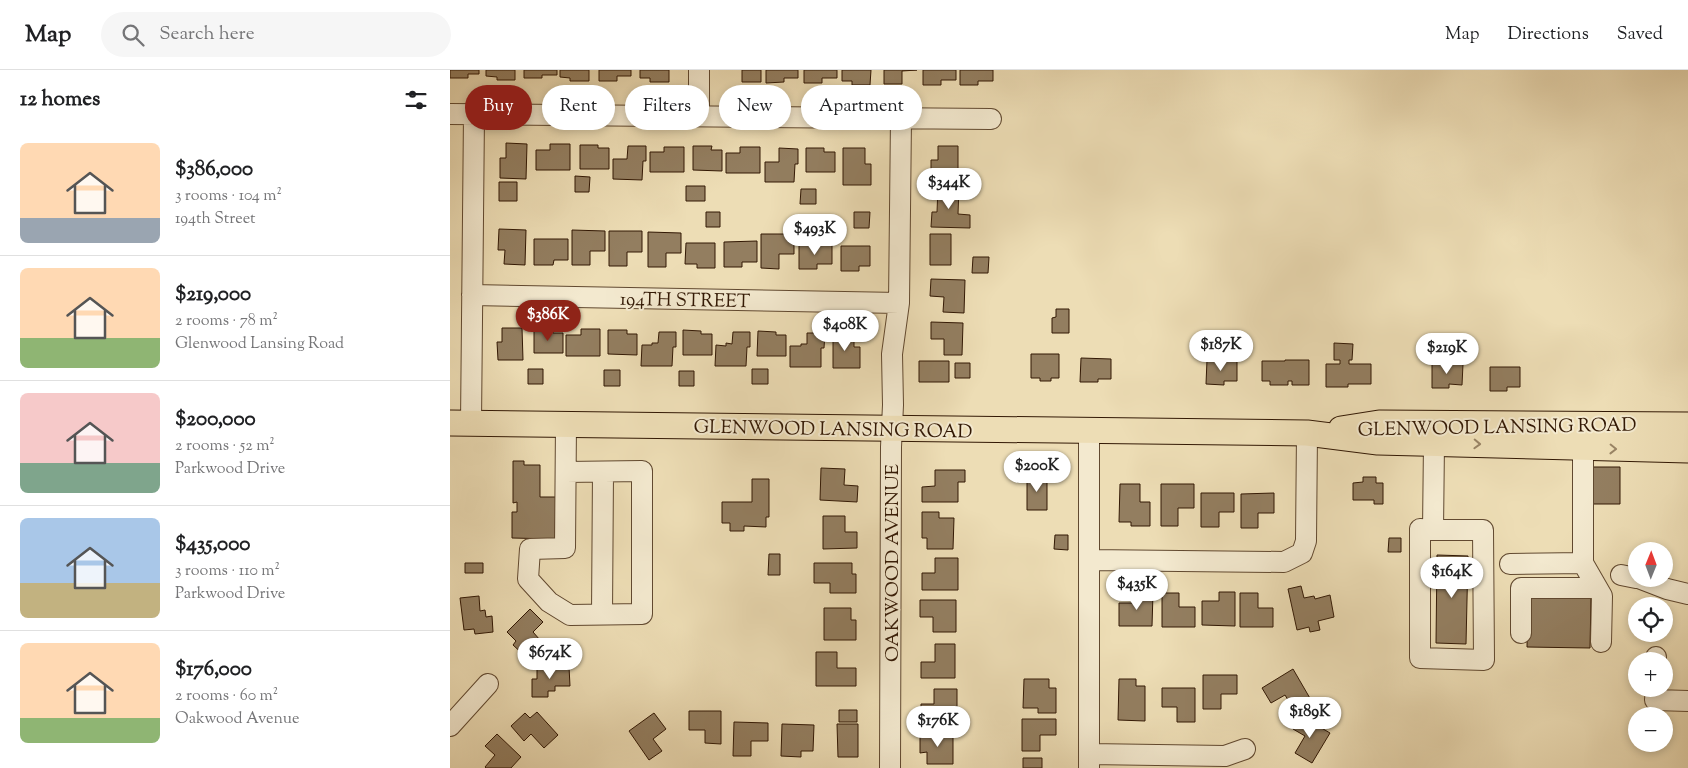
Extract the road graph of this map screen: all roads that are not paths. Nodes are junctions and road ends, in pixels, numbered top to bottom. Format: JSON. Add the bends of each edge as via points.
{"nodes":[{"id":1,"x":699,"y":70,"type":"edge"},
{"id":2,"x":699,"y":85,"type":"edge"},
{"id":3,"x":450,"y":114,"type":"edge"},
{"id":4,"x":465,"y":114,"type":"edge"},
{"id":5,"x":532,"y":115,"type":"edge"},
{"id":6,"x":625,"y":115,"type":"edge"},
{"id":7,"x":709,"y":116,"type":"edge"},
{"id":8,"x":801,"y":117,"type":"edge"},
{"id":9,"x":922,"y":118,"type":"edge"},
{"id":10,"x":991,"y":119,"type":"dead end"},
{"id":11,"x":474,"y":130,"type":"edge"},
{"id":12,"x":901,"y":130,"type":"edge"},
{"id":13,"x":472,"y":295,"type":"junction"},
{"id":14,"x":899,"y":303,"type":"junction"},
{"id":15,"x":460,"y":423,"type":"edge"},
{"id":16,"x":566,"y":424,"type":"junction"},
{"id":17,"x":1688,"y":425,"type":"edge"},
{"id":18,"x":892,"y":428,"type":"junction"},
{"id":19,"x":1089,"y":431,"type":"junction"},
{"id":20,"x":1306,"y":433,"type":"junction"},
{"id":21,"x":1434,"y":443,"type":"junction"},
{"id":22,"x":1583,"y":448,"type":"junction"},
{"id":23,"x":1688,"y":450,"type":"edge"},
{"id":24,"x":566,"y":472,"type":"junction"},
{"id":25,"x":603,"y":472,"type":"junction"},
{"id":26,"x":1433,"y":530,"type":"junction"},
{"id":27,"x":1089,"y":560,"type":"junction"},
{"id":28,"x":1583,"y":563,"type":"junction"},
{"id":29,"x":1510,"y":564,"type":"dead end"},
{"id":30,"x":1597,"y":588,"type":"junction"},
{"id":31,"x":1664,"y":588,"type":"edge"},
{"id":32,"x":1688,"y":594,"type":"edge"},
{"id":33,"x":602,"y":614,"type":"junction"},
{"id":34,"x":1521,"y":633,"type":"dead end"},
{"id":35,"x":1601,"y":642,"type":"dead end"},
{"id":36,"x":488,"y":684,"type":"dead end"},
{"id":37,"x":1656,"y":697,"type":"edge"},
{"id":38,"x":1688,"y":701,"type":"edge"},
{"id":39,"x":450,"y":726,"type":"edge"},
{"id":40,"x":1245,"y":749,"type":"dead end"},
{"id":41,"x":1089,"y":761,"type":"edge"},
{"id":42,"x":890,"y":768,"type":"edge"}],
"edges":[{"from":1,"to":2,"type":"street"},
{"from":3,"to":4,"type":"street"},
{"from":5,"to":6,"type":"street"},
{"from":7,"to":8,"type":"street"},
{"from":9,"to":10,"type":"street"},
{"from":11,"to":13,"type":"street"},
{"from":12,"to":14,"type":"street","name":"OAKWOOD AVENUE"},
{"from":13,"to":14,"type":"street","name":"194TH STREET"},
{"from":13,"to":15,"type":"street"},
{"from":14,"to":18,"type":"street","name":"OAKWOOD AVENUE","via":[[892,354]]},
{"from":15,"to":16,"type":"main road","name":"GLENWOOD LANSING ROAD"},
{"from":16,"to":18,"type":"main road","name":"GLENWOOD LANSING ROAD"},
{"from":16,"to":24,"type":"street"},
{"from":17,"to":20,"type":"main road","name":"GLENWOOD LANSING ROAD","via":[[1379,424]]},
{"from":18,"to":19,"type":"main road","name":"GLENWOOD LANSING ROAD"},
{"from":18,"to":42,"type":"street","name":"OAKWOOD AVENUE"},
{"from":19,"to":20,"type":"main road","name":"GLENWOOD LANSING ROAD"},
{"from":19,"to":27,"type":"street"},
{"from":20,"to":21,"type":"main road","name":"GLENWOOD LANSING ROAD","via":[[1378,442]]},
{"from":20,"to":27,"type":"street","via":[[1306,541],[1302,553],[1284,562]]},
{"from":21,"to":22,"type":"main road","name":"GLENWOOD LANSING ROAD","one_way":true},
{"from":21,"to":26,"type":"street"},
{"from":22,"to":23,"type":"main road","name":"GLENWOOD LANSING ROAD","one_way":true},
{"from":22,"to":28,"type":"street"},
{"from":24,"to":25,"type":"street"},
{"from":24,"to":33,"type":"street","via":[[565,548],[530,548],[528,579],[549,602],[570,615]]},
{"from":25,"to":33,"type":"street"},
{"from":25,"to":33,"type":"street","via":[[642,471],[642,614]]},
{"from":26,"to":26,"type":"street","via":[[1483,530],[1484,660],[1420,658],[1420,529]]},
{"from":27,"to":41,"type":"street"},
{"from":28,"to":29,"type":"street"},
{"from":28,"to":30,"type":"street"},
{"from":30,"to":34,"type":"street","via":[[1522,588]]},
{"from":30,"to":35,"type":"street","via":[[1602,596]]},
{"from":31,"to":32,"type":"street"},
{"from":36,"to":39,"type":"street"},
{"from":37,"to":38,"type":"street","via":[[1656,700]]},
{"from":40,"to":41,"type":"street","via":[[1225,756]]}]}
